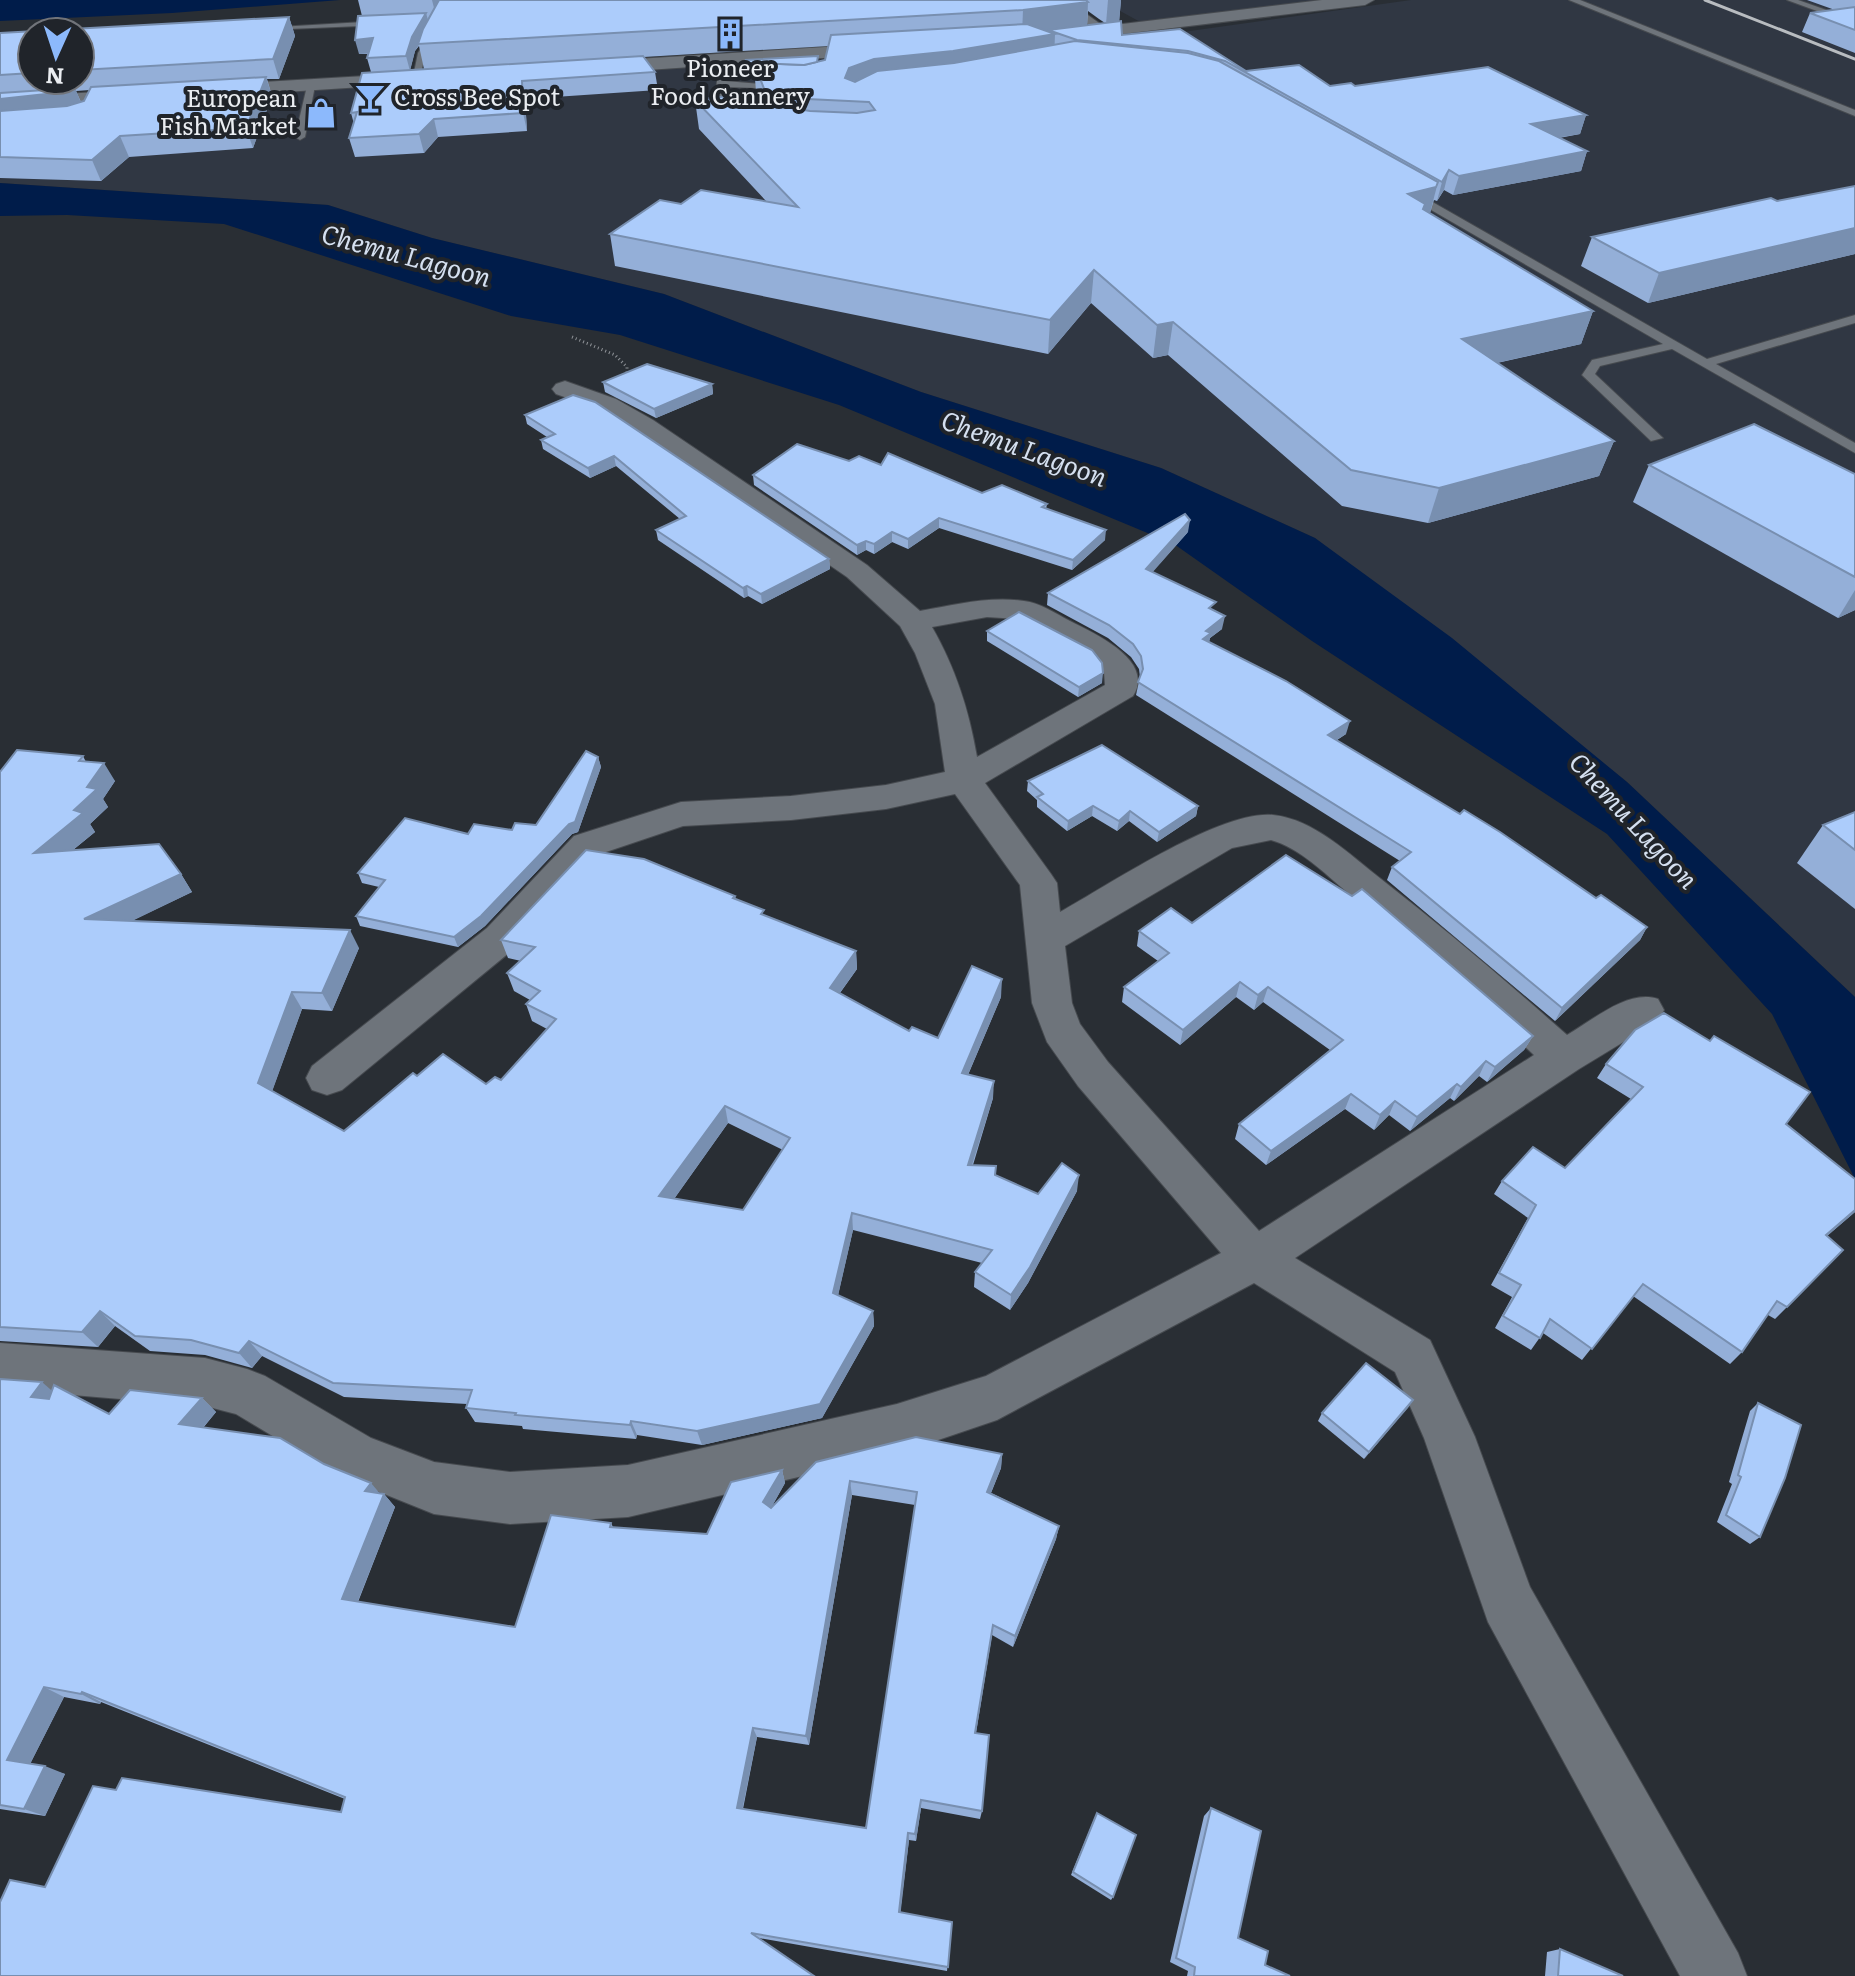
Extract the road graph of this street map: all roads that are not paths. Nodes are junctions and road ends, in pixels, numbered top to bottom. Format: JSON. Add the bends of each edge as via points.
{"nodes":[{"id":1,"x":453,"y":0,"type":"edge"},
{"id":2,"x":1070,"y":0,"type":"edge"},
{"id":3,"x":1365,"y":0,"type":"edge"},
{"id":4,"x":1573,"y":0,"type":"edge"},
{"id":5,"x":1791,"y":0,"type":"edge"},
{"id":6,"x":441,"y":21,"type":"junction"},
{"id":7,"x":426,"y":22,"type":"edge"},
{"id":8,"x":396,"y":23,"type":"edge"},
{"id":9,"x":1855,"y":23,"type":"edge"},
{"id":10,"x":248,"y":28,"type":"edge"},
{"id":11,"x":1103,"y":30,"type":"junction"},
{"id":12,"x":1051,"y":38,"type":"edge"},
{"id":13,"x":901,"y":48,"type":"edge"},
{"id":14,"x":726,"y":59,"type":"junction"},
{"id":15,"x":571,"y":70,"type":"edge"},
{"id":16,"x":423,"y":79,"type":"joint"},
{"id":17,"x":721,"y":84,"type":"junction"},
{"id":18,"x":311,"y":86,"type":"junction"},
{"id":19,"x":792,"y":87,"type":"edge"},
{"id":20,"x":188,"y":93,"type":"edge"},
{"id":21,"x":157,"y":94,"type":"edge"},
{"id":22,"x":0,"y":104,"type":"edge"},
{"id":23,"x":1855,"y":113,"type":"edge"},
{"id":24,"x":743,"y":118,"type":"edge"},
{"id":25,"x":300,"y":137,"type":"dead end"},
{"id":26,"x":1398,"y":187,"type":"edge"},
{"id":27,"x":1852,"y":324,"type":"edge"},
{"id":28,"x":1673,"y":345,"type":"junction"},
{"id":29,"x":1706,"y":363,"type":"junction"},
{"id":30,"x":565,"y":389,"type":"dead end"},
{"id":31,"x":1656,"y":438,"type":"dead end"},
{"id":32,"x":1855,"y":449,"type":"edge"},
{"id":33,"x":913,"y":621,"type":"junction"},
{"id":34,"x":964,"y":780,"type":"junction"},
{"id":35,"x":1045,"y":939,"type":"junction"},
{"id":36,"x":1644,"y":1010,"type":"dead end"},
{"id":37,"x":1564,"y":1057,"type":"junction"},
{"id":38,"x":327,"y":1078,"type":"dead end"},
{"id":39,"x":1255,"y":1259,"type":"junction"},
{"id":40,"x":0,"y":1366,"type":"edge"},
{"id":41,"x":1715,"y":1976,"type":"edge"}],
"edges":[{"from":1,"to":6,"type":"lane"},
{"from":2,"to":11,"type":"lane","via":[[1075,10]]},
{"from":3,"to":11,"type":"street"},
{"from":4,"to":23,"type":"lane"},
{"from":5,"to":9,"type":"lane"},
{"from":6,"to":7,"type":"lane"},
{"from":6,"to":16,"type":"lane","via":[[422,53]]},
{"from":8,"to":10,"type":"lane"},
{"from":11,"to":12,"type":"street"},
{"from":13,"to":14,"type":"street","via":[[826,60]]},
{"from":14,"to":15,"type":"street"},
{"from":14,"to":17,"type":"lane"},
{"from":16,"to":18,"type":"street"},
{"from":17,"to":19,"type":"lane"},
{"from":17,"to":24,"type":"lane","via":[[722,105]]},
{"from":18,"to":20,"type":"street"},
{"from":18,"to":25,"type":"lane"},
{"from":21,"to":22,"type":"street","via":[[93,102],[60,96]]},
{"from":26,"to":28,"type":"lane"},
{"from":27,"to":29,"type":"lane"},
{"from":28,"to":29,"type":"lane"},
{"from":28,"to":31,"type":"lane","via":[[1596,363],[1588,375]]},
{"from":29,"to":32,"type":"lane"},
{"from":30,"to":33,"type":"street","via":[[607,404],[644,426],[857,571]]},
{"from":33,"to":34,"type":"street","via":[[951,704]]},
{"from":33,"to":34,"type":"street","via":[[987,608],[1025,610],[1104,651],[1120,671],[1121,689]]},
{"from":34,"to":35,"type":"street","via":[[1038,883]]},
{"from":34,"to":38,"type":"street","via":[[886,797],[681,814],[587,845],[501,938]]},
{"from":35,"to":37,"type":"street","via":[[1222,837],[1272,827],[1295,834],[1328,857],[1438,944]]},
{"from":35,"to":39,"type":"street","via":[[1052,1003],[1062,1031],[1093,1074]]},
{"from":36,"to":37,"type":"street"},
{"from":37,"to":39,"type":"street"},
{"from":39,"to":40,"type":"street","via":[[997,1396],[897,1429],[628,1491],[510,1498],[434,1488],[355,1457],[247,1393],[205,1382]]},
{"from":39,"to":41,"type":"street","via":[[1413,1356],[1449,1437],[1508,1602]]}]}
